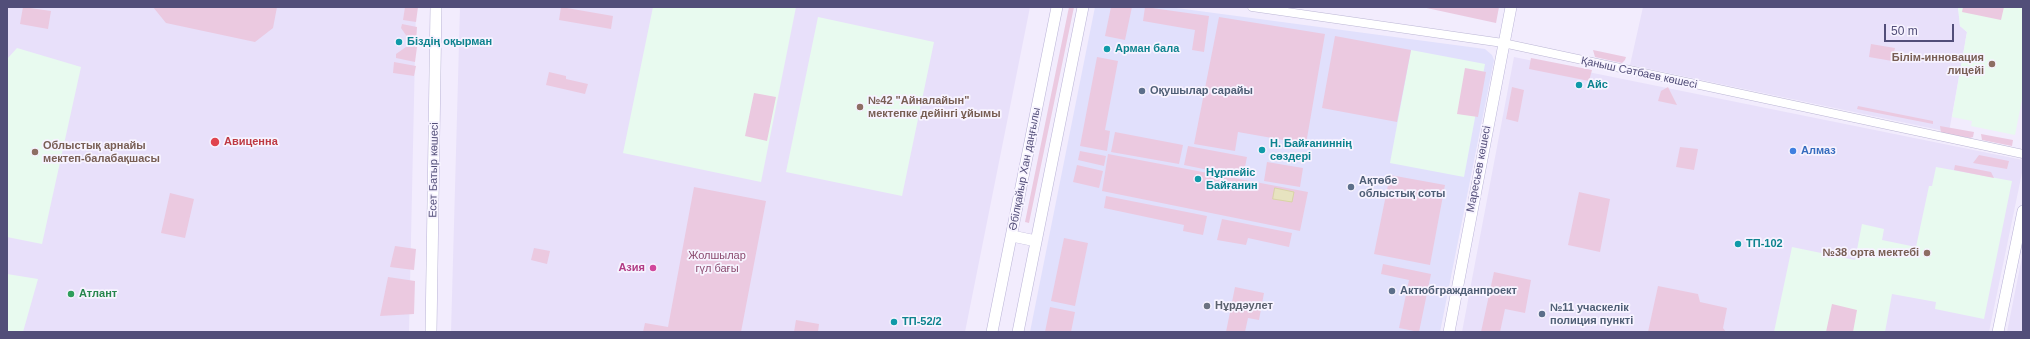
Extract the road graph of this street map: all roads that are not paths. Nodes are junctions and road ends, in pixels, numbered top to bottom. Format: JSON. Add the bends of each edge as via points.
{"nodes":[{"id":1,"x":436,"y":7,"type":"edge"},
{"id":2,"x":1058,"y":7,"type":"edge"},
{"id":3,"x":1083,"y":7,"type":"edge"},
{"id":4,"x":1252,"y":7,"type":"edge"},
{"id":5,"x":1511,"y":7,"type":"edge"},
{"id":6,"x":1504,"y":43,"type":"junction"},
{"id":7,"x":2023,"y":154,"type":"edge"},
{"id":8,"x":2023,"y":211,"type":"edge"},
{"id":9,"x":1012,"y":236,"type":"junction"},
{"id":10,"x":1036,"y":241,"type":"junction"},
{"id":11,"x":431,"y":332,"type":"edge"},
{"id":12,"x":992,"y":332,"type":"edge"},
{"id":13,"x":1018,"y":332,"type":"edge"},
{"id":14,"x":1449,"y":332,"type":"edge"},
{"id":15,"x":1998,"y":332,"type":"edge"}],
"edges":[{"from":1,"to":11,"type":"street","name":"Есет Батыр көшесі"},
{"from":2,"to":9,"type":"street","name":"Әбілқайыр Хан даңғылы"},
{"from":3,"to":10,"type":"street"},
{"from":4,"to":6,"type":"street","name":"Қаныш Сәтбаев көшесі"},
{"from":5,"to":6,"type":"street","name":"Маресьев көшесі"},
{"from":6,"to":7,"type":"street","name":"Қаныш Сәтбаев көшесі"},
{"from":6,"to":14,"type":"street","name":"Маресьев көшесі"},
{"from":8,"to":15,"type":"street"},
{"from":9,"to":10,"type":"street"},
{"from":9,"to":12,"type":"street","name":"Әбілқайыр Хан даңғылы"},
{"from":10,"to":13,"type":"street"}]}
